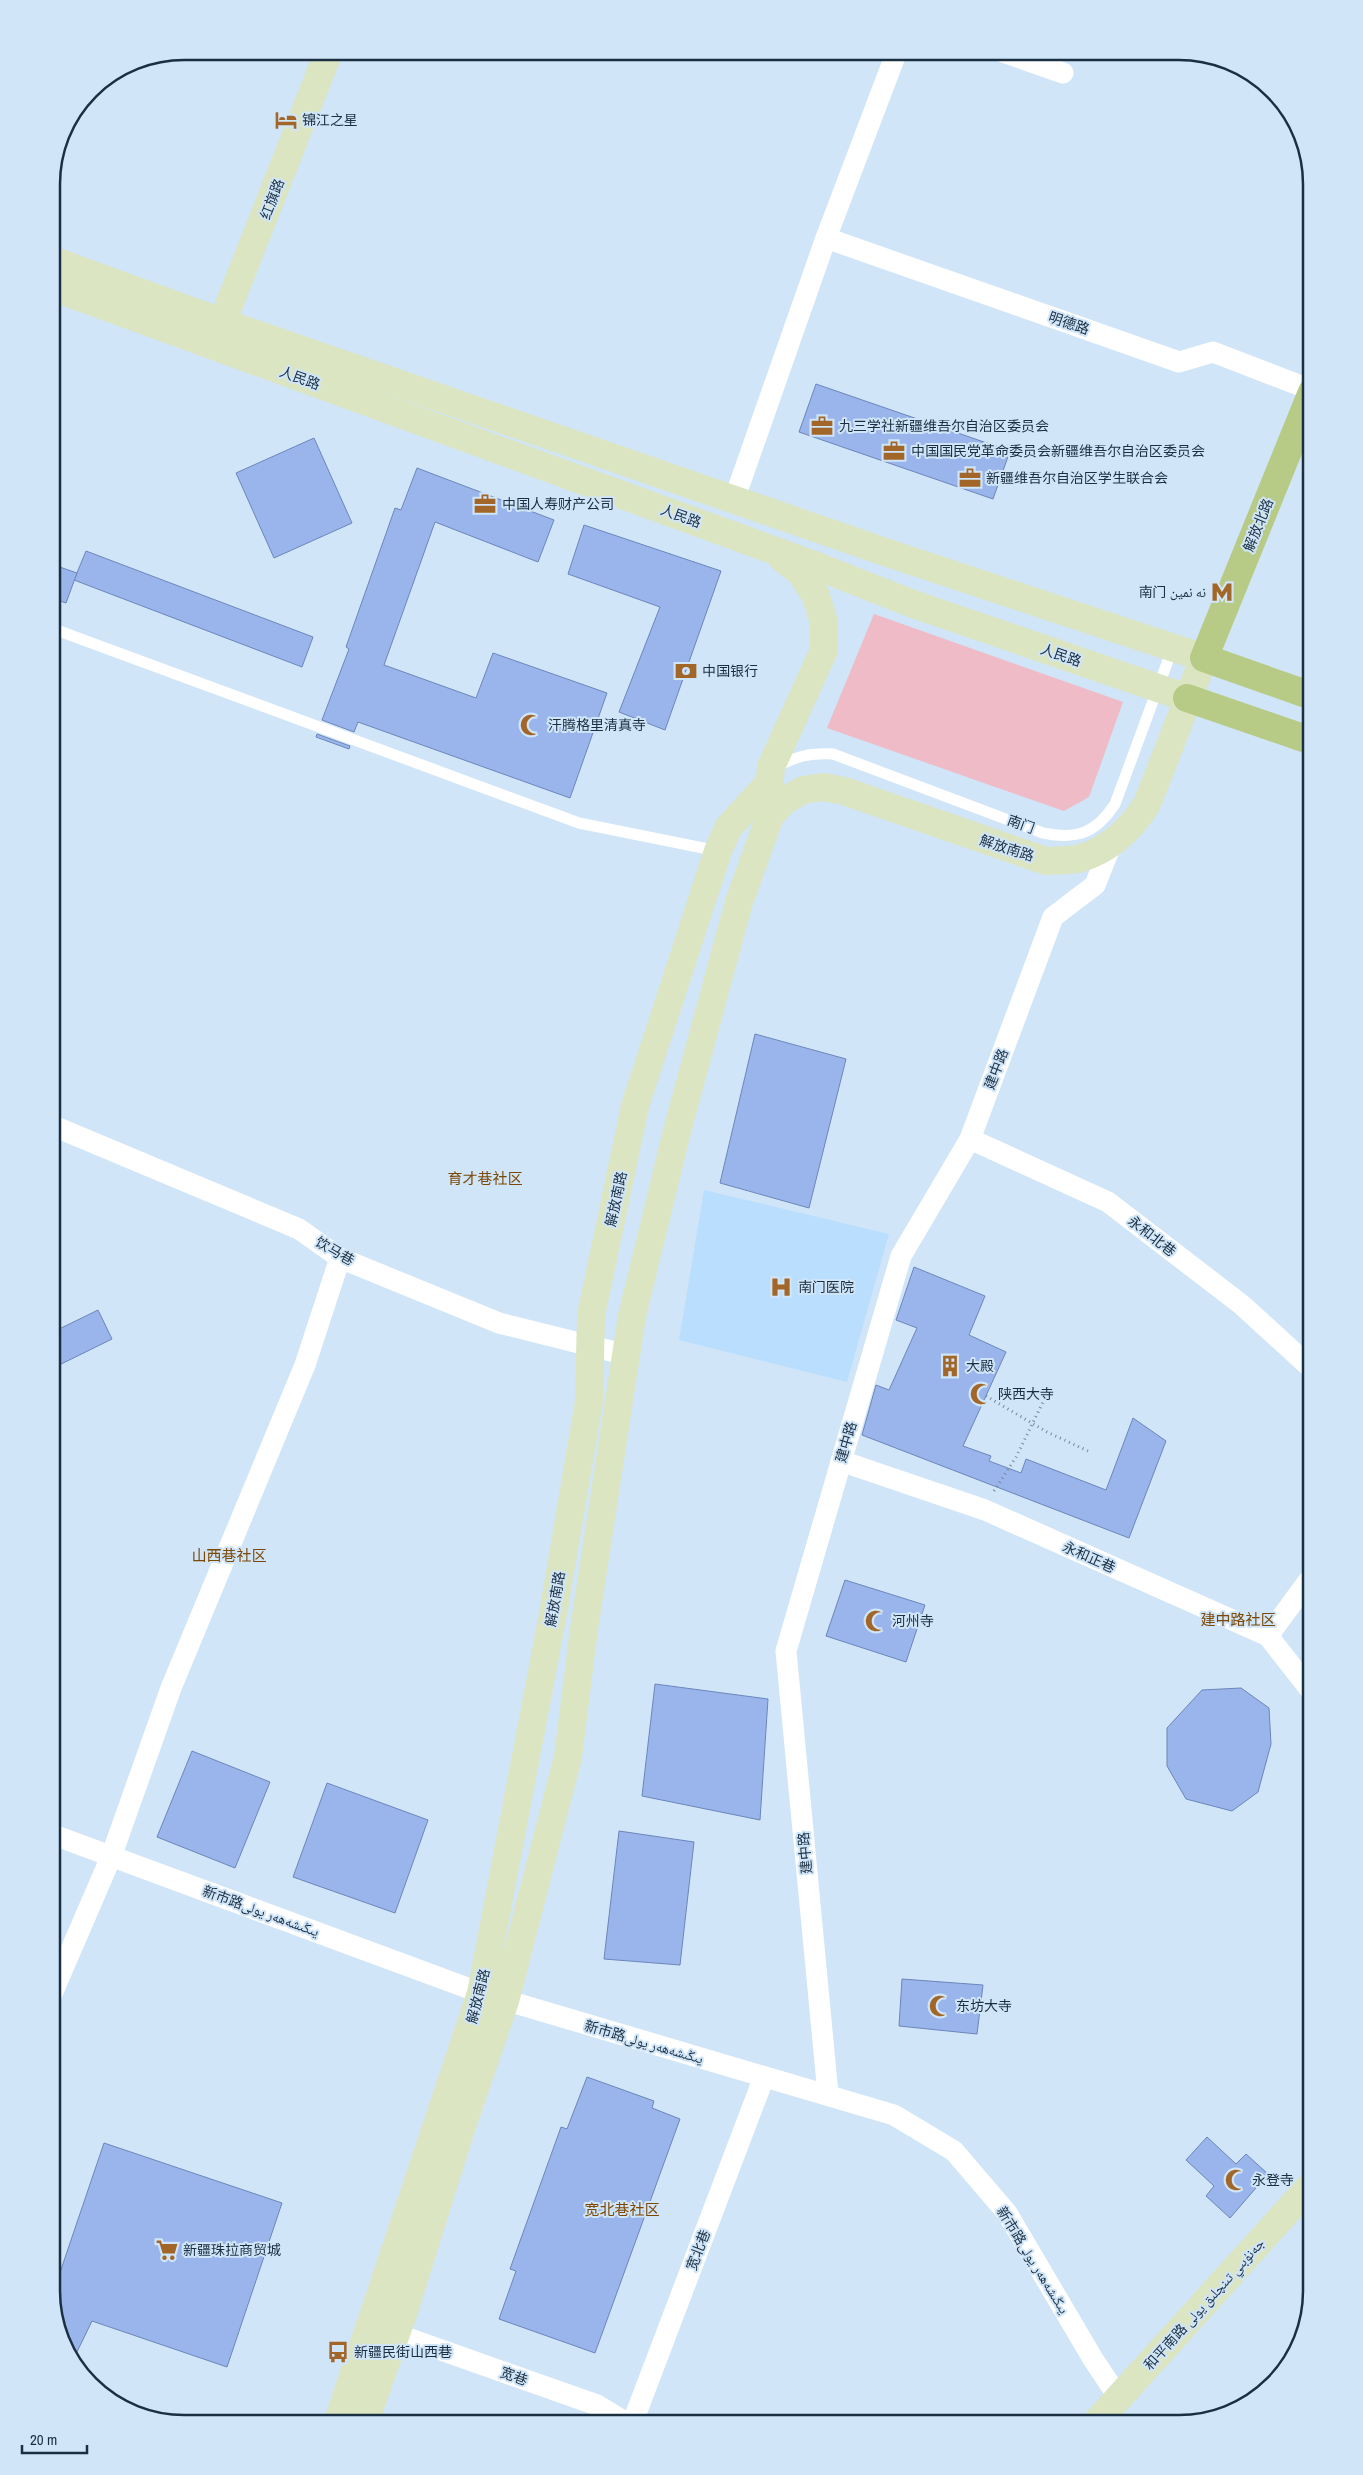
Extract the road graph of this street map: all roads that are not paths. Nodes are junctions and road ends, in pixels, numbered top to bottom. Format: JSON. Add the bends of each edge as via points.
{"nodes":[{"id":1,"x":325,"y":60,"type":"edge"},
{"id":2,"x":894,"y":60,"type":"edge"},
{"id":3,"x":1025,"y":60,"type":"edge"},
{"id":4,"x":1063,"y":74,"type":"dead end"},
{"id":5,"x":826,"y":238,"type":"junction"},
{"id":6,"x":60,"y":264,"type":"edge"},
{"id":7,"x":60,"y":289,"type":"edge"},
{"id":8,"x":218,"y":334,"type":"junction"},
{"id":9,"x":1303,"y":387,"type":"edge"},
{"id":10,"x":1303,"y":413,"type":"edge"},
{"id":11,"x":734,"y":500,"type":"junction"},
{"id":12,"x":754,"y":543,"type":"junction"},
{"id":13,"x":60,"y":631,"type":"edge"},
{"id":14,"x":1173,"y":648,"type":"junction"},
{"id":15,"x":1204,"y":658,"type":"junction"},
{"id":16,"x":1158,"y":689,"type":"junction"},
{"id":17,"x":1303,"y":693,"type":"edge"},
{"id":18,"x":1188,"y":698,"type":"junction"},
{"id":19,"x":1303,"y":738,"type":"edge"},
{"id":20,"x":770,"y":782,"type":"junction"},
{"id":21,"x":844,"y":791,"type":"junction"},
{"id":22,"x":763,"y":836,"type":"junction"},
{"id":23,"x":1111,"y":845,"type":"junction"},
{"id":24,"x":718,"y":851,"type":"junction"},
{"id":25,"x":60,"y":1129,"type":"edge"},
{"id":26,"x":970,"y":1138,"type":"junction"},
{"id":27,"x":340,"y":1258,"type":"junction"},
{"id":28,"x":591,"y":1346,"type":"junction"},
{"id":29,"x":627,"y":1355,"type":"junction"},
{"id":30,"x":1303,"y":1361,"type":"edge"},
{"id":31,"x":841,"y":1460,"type":"junction"},
{"id":32,"x":1303,"y":1588,"type":"edge"},
{"id":33,"x":1268,"y":1636,"type":"junction"},
{"id":34,"x":1303,"y":1681,"type":"edge"},
{"id":35,"x":60,"y":1837,"type":"edge"},
{"id":36,"x":111,"y":1857,"type":"junction"},
{"id":37,"x":60,"y":1975,"type":"edge"},
{"id":38,"x":493,"y":1997,"type":"junction"},
{"id":39,"x":764,"y":2077,"type":"junction"},
{"id":40,"x":828,"y":2094,"type":"junction"},
{"id":41,"x":1303,"y":2194,"type":"edge"},
{"id":42,"x":396,"y":2334,"type":"junction"},
{"id":43,"x":1119,"y":2398,"type":"junction"},
{"id":44,"x":340,"y":2415,"type":"edge"},
{"id":45,"x":367,"y":2415,"type":"edge"},
{"id":46,"x":614,"y":2415,"type":"edge"},
{"id":47,"x":633,"y":2415,"type":"edge"},
{"id":48,"x":1103,"y":2415,"type":"edge"}],
"edges":[{"from":1,"to":8,"type":"main road","name":"红旗路"},
{"from":2,"to":5,"type":"street"},
{"from":3,"to":4,"type":"street"},
{"from":5,"to":9,"type":"street","name":"明德路","via":[[1179,362],[1212,352]]},
{"from":5,"to":11,"type":"street"},
{"from":6,"to":8,"type":"main road","name":"人民路"},
{"from":7,"to":8,"type":"main road","name":"人民路"},
{"from":8,"to":11,"type":"main road","name":"人民路"},
{"from":8,"to":12,"type":"main road","name":"人民路"},
{"from":10,"to":15,"type":"main road","name":"解放北路"},
{"from":11,"to":14,"type":"main road","name":"人民路"},
{"from":12,"to":16,"type":"main road","name":"人民路","via":[[913,604]]},
{"from":12,"to":20,"type":"main road","name":"解放南路","via":[[801,573],[816,596],[824,623],[824,650],[771,767]]},
{"from":13,"to":24,"type":"lane","via":[[579,823]]},
{"from":14,"to":15,"type":"main road","name":"人民路"},
{"from":14,"to":16,"type":"lane","name":"南门"},
{"from":15,"to":17,"type":"main road","name":"人民路"},
{"from":15,"to":18,"type":"main road","name":"解放南路"},
{"from":16,"to":18,"type":"main road","name":"人民路"},
{"from":16,"to":20,"type":"lane","name":"南门","via":[[1115,804],[1106,818],[1077,835],[1043,832],[833,754],[813,753],[794,757],[777,767]]},
{"from":18,"to":19,"type":"main road","name":"人民路"},
{"from":18,"to":23,"type":"main road","name":"解放南路","via":[[1147,804],[1136,822]]},
{"from":20,"to":21,"type":"main road","via":[[805,780]]},
{"from":20,"to":22,"type":"main road","name":"解放南路"},
{"from":20,"to":24,"type":"main road","name":"解放南路","via":[[728,828]]},
{"from":21,"to":22,"type":"main road","name":"解放南路","via":[[823,787],[803,790],[784,801],[770,816]]},
{"from":21,"to":23,"type":"main road","name":"解放南路","via":[[1046,861],[1080,859]]},
{"from":22,"to":29,"type":"main road","name":"解放南路","via":[[739,902],[677,1131],[632,1316]]},
{"from":23,"to":26,"type":"street","name":"建中路","via":[[1095,885],[1054,917]]},
{"from":24,"to":28,"type":"main road","name":"解放南路","via":[[635,1106],[592,1316]]},
{"from":25,"to":27,"type":"street","name":"饮马巷","via":[[300,1229]]},
{"from":26,"to":30,"type":"street","name":"永和北巷","via":[[1108,1202],[1242,1305]]},
{"from":26,"to":31,"type":"street","name":"建中路","via":[[901,1256]]},
{"from":27,"to":28,"type":"street","name":"饮马巷","via":[[500,1324]]},
{"from":27,"to":36,"type":"street","via":[[305,1365],[171,1688]]},
{"from":28,"to":29,"type":"street","name":"饮马巷"},
{"from":28,"to":38,"type":"main road","name":"解放南路","via":[[590,1401],[552,1614]]},
{"from":29,"to":38,"type":"main road","name":"解放南路","via":[[584,1629],[568,1757]]},
{"from":31,"to":33,"type":"street","name":"永和正巷","via":[[985,1510]]},
{"from":31,"to":40,"type":"street","name":"建中路","via":[[786,1651]]},
{"from":32,"to":33,"type":"street"},
{"from":33,"to":34,"type":"street","name":"永和正巷"},
{"from":35,"to":36,"type":"street","name":"新市路يىڭىشەھەر يولى"},
{"from":36,"to":37,"type":"street"},
{"from":36,"to":38,"type":"street","name":"新市路يىڭىشەھەر يولى"},
{"from":38,"to":39,"type":"street","name":"新市路يىڭىشەھەر يولى"},
{"from":38,"to":42,"type":"main road","name":"解放南路","via":[[460,2132]]},
{"from":38,"to":44,"type":"main road","name":"解放南路"},
{"from":39,"to":40,"type":"street","name":"新市路يىڭىشەھەر يولى"},
{"from":39,"to":47,"type":"street","name":"宽北巷"},
{"from":40,"to":43,"type":"street","name":"新市路يىڭىشەھەر يولى","via":[[894,2115],[954,2152],[1007,2213]]},
{"from":41,"to":43,"type":"main road","name":"和平南路 جەنۇبىي تىنچلىق يولى"},
{"from":42,"to":45,"type":"main road","name":"解放南路"},
{"from":42,"to":46,"type":"street","name":"宽巷","via":[[597,2405]]},
{"from":43,"to":48,"type":"main road","name":"和平南路 جەنۇبىي تىنچلىق يولى"}]}
